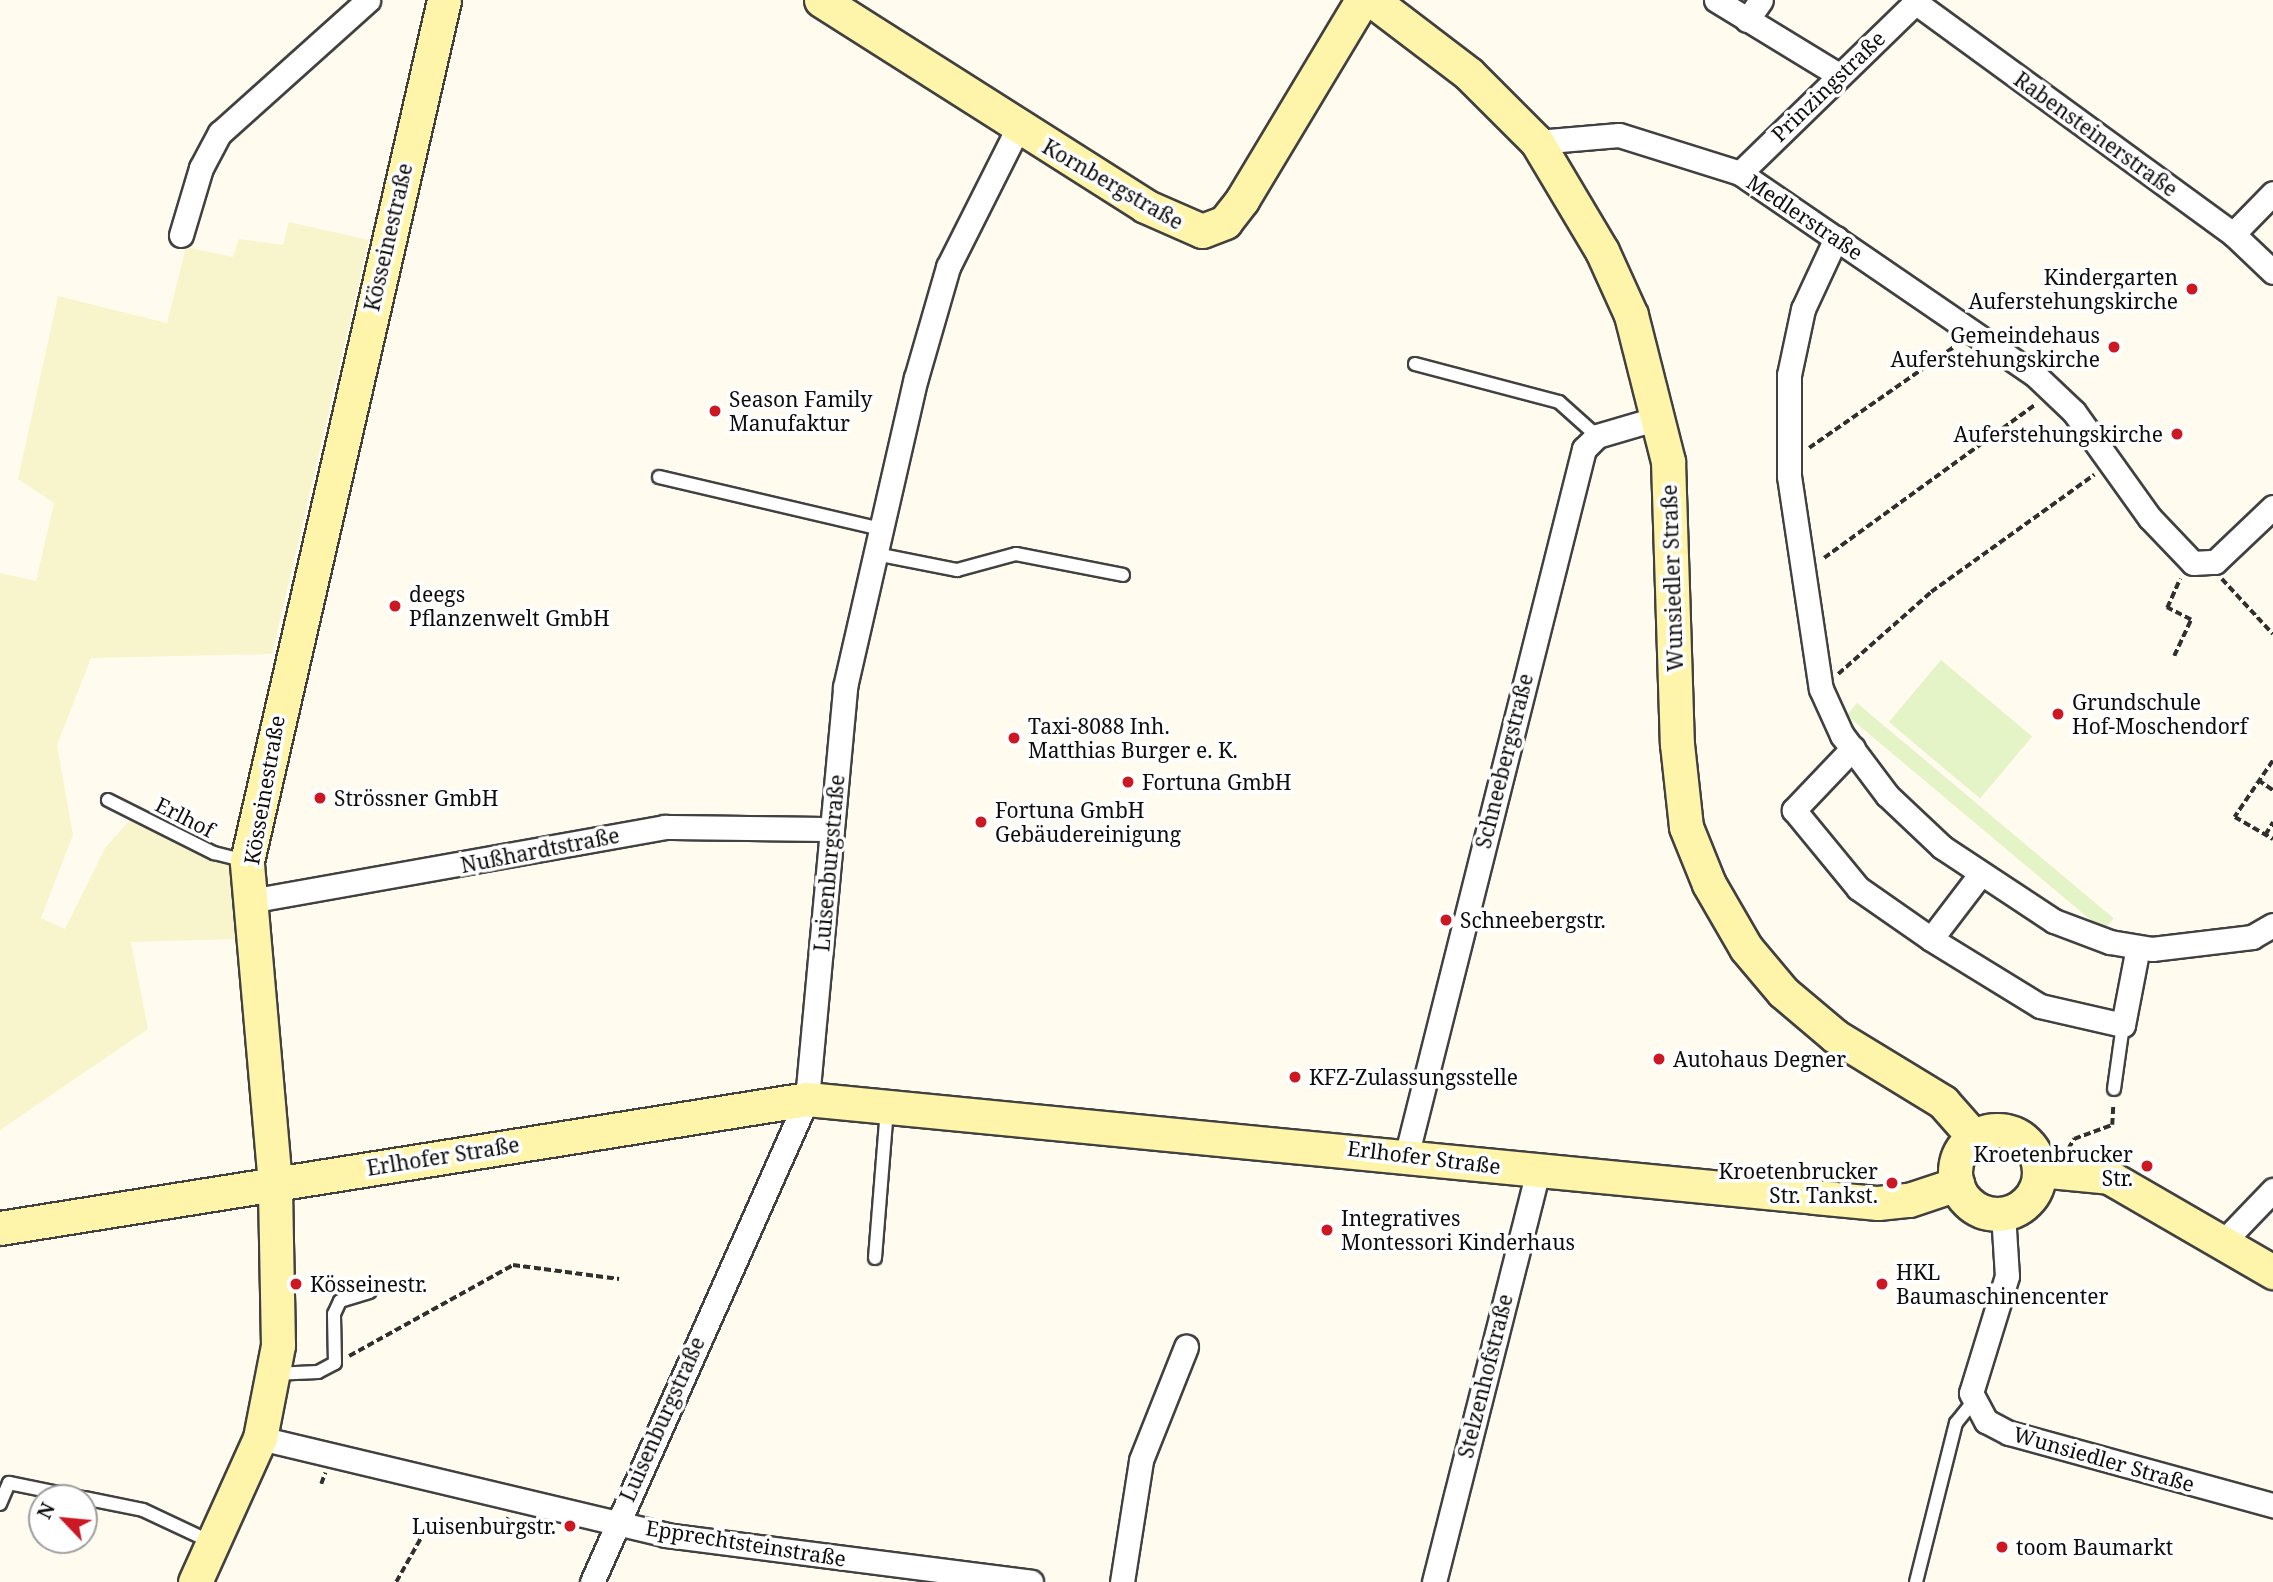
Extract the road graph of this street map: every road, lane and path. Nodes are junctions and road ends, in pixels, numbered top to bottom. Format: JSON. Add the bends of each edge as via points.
{"nodes":[{"id":1,"x":368,"y":0,"type":"edge"},
{"id":2,"x":444,"y":0,"type":"edge"},
{"id":3,"x":821,"y":0,"type":"edge"},
{"id":4,"x":1362,"y":0,"type":"edge"},
{"id":5,"x":1372,"y":0,"type":"edge"},
{"id":6,"x":1716,"y":0,"type":"edge"},
{"id":7,"x":1761,"y":0,"type":"edge"},
{"id":8,"x":1916,"y":1,"type":"edge"},
{"id":9,"x":1747,"y":20,"type":"junction"},
{"id":10,"x":1837,"y":75,"type":"junction"},
{"id":11,"x":1018,"y":128,"type":"junction"},
{"id":12,"x":1537,"y":142,"type":"junction"},
{"id":13,"x":1740,"y":173,"type":"junction"},
{"id":14,"x":2273,"y":193,"type":"edge"},
{"id":15,"x":2233,"y":234,"type":"junction"},
{"id":16,"x":181,"y":235,"type":"dead end"},
{"id":17,"x":1836,"y":239,"type":"junction"},
{"id":18,"x":2273,"y":272,"type":"edge"},
{"id":19,"x":1974,"y":333,"type":"junction"},
{"id":20,"x":1415,"y":364,"type":"dead end"},
{"id":21,"x":2053,"y":392,"type":"junction"},
{"id":22,"x":1658,"y":418,"type":"junction"},
{"id":23,"x":1597,"y":436,"type":"junction"},
{"id":24,"x":2113,"y":462,"type":"junction"},
{"id":25,"x":1789,"y":463,"type":"junction"},
{"id":26,"x":659,"y":477,"type":"dead end"},
{"id":27,"x":2273,"y":507,"type":"edge"},
{"id":28,"x":881,"y":529,"type":"junction"},
{"id":29,"x":876,"y":554,"type":"junction"},
{"id":30,"x":2187,"y":559,"type":"junction"},
{"id":31,"x":2210,"y":565,"type":"junction"},
{"id":32,"x":1802,"y":573,"type":"junction"},
{"id":33,"x":1123,"y":575,"type":"dead end"},
{"id":34,"x":2273,"y":634,"type":"edge"},
{"id":35,"x":2174,"y":656,"type":"dead end"},
{"id":36,"x":1821,"y":689,"type":"junction"},
{"id":37,"x":1853,"y":748,"type":"junction"},
{"id":38,"x":2273,"y":761,"type":"edge"},
{"id":39,"x":2258,"y":780,"type":"junction"},
{"id":40,"x":2273,"y":790,"type":"edge"},
{"id":41,"x":108,"y":800,"type":"dead end"},
{"id":42,"x":2273,"y":822,"type":"edge"},
{"id":43,"x":832,"y":829,"type":"junction"},
{"id":44,"x":2265,"y":835,"type":"junction"},
{"id":45,"x":2273,"y":839,"type":"edge"},
{"id":46,"x":247,"y":861,"type":"junction"},
{"id":47,"x":1979,"y":876,"type":"junction"},
{"id":48,"x":250,"y":901,"type":"junction"},
{"id":49,"x":2273,"y":925,"type":"edge"},
{"id":50,"x":1931,"y":939,"type":"junction"},
{"id":51,"x":2138,"y":947,"type":"junction"},
{"id":52,"x":2123,"y":1025,"type":"junction"},
{"id":53,"x":2114,"y":1089,"type":"joint"},
{"id":54,"x":807,"y":1099,"type":"junction"},
{"id":55,"x":888,"y":1106,"type":"junction"},
{"id":56,"x":1973,"y":1137,"type":"junction"},
{"id":57,"x":1407,"y":1153,"type":"junction"},
{"id":58,"x":2052,"y":1170,"type":"junction"},
{"id":59,"x":1538,"y":1171,"type":"junction"},
{"id":60,"x":275,"y":1184,"type":"junction"},
{"id":61,"x":1957,"y":1184,"type":"junction"},
{"id":62,"x":2273,"y":1190,"type":"edge"},
{"id":63,"x":2003,"y":1213,"type":"junction"},
{"id":64,"x":0,"y":1228,"type":"edge"},
{"id":65,"x":2224,"y":1241,"type":"junction"},
{"id":66,"x":875,"y":1258,"type":"dead end"},
{"id":67,"x":2273,"y":1272,"type":"edge"},
{"id":68,"x":619,"y":1279,"type":"dead end"},
{"id":69,"x":370,"y":1292,"type":"dead end"},
{"id":70,"x":1186,"y":1347,"type":"dead end"},
{"id":71,"x":335,"y":1363,"type":"junction"},
{"id":72,"x":273,"y":1374,"type":"junction"},
{"id":73,"x":1972,"y":1404,"type":"junction"},
{"id":74,"x":260,"y":1438,"type":"junction"},
{"id":75,"x":28,"y":1487,"type":"edge"},
{"id":76,"x":98,"y":1501,"type":"edge"},
{"id":77,"x":0,"y":1504,"type":"edge"},
{"id":78,"x":2273,"y":1505,"type":"edge"},
{"id":79,"x":616,"y":1521,"type":"junction"},
{"id":80,"x":423,"y":1534,"type":"dead end"},
{"id":81,"x":214,"y":1544,"type":"junction"},
{"id":82,"x":195,"y":1582,"type":"edge"},
{"id":83,"x":396,"y":1582,"type":"edge"},
{"id":84,"x":592,"y":1582,"type":"edge"},
{"id":85,"x":1031,"y":1582,"type":"edge"},
{"id":86,"x":1122,"y":1582,"type":"edge"},
{"id":87,"x":1433,"y":1582,"type":"edge"},
{"id":88,"x":1916,"y":1582,"type":"edge"}],
"edges":[{"from":1,"to":16,"type":"street","via":[[220,132],[201,168]]},
{"from":2,"to":46,"type":"street","name":"Kösseinestraße"},
{"from":3,"to":11,"type":"street","name":"Kornbergstraße"},
{"from":4,"to":11,"type":"street","name":"Kornbergstraße","via":[[1242,200],[1225,222],[1202,231],[1179,226]]},
{"from":5,"to":12,"type":"street","name":"Wunsiedler Straße","via":[[1469,74]]},
{"from":6,"to":9,"type":"street"},
{"from":7,"to":9,"type":"street"},
{"from":8,"to":10,"type":"street","name":"Prinzingstraße"},
{"from":8,"to":15,"type":"street","name":"Rabensteinerstraße"},
{"from":9,"to":10,"type":"street"},
{"from":10,"to":13,"type":"street","name":"Prinzingstraße"},
{"from":11,"to":28,"type":"street","name":"Luisenburgstraße","via":[[948,267]]},
{"from":12,"to":13,"type":"street","name":"Medlerstraße","via":[[1619,135]]},
{"from":12,"to":22,"type":"street","name":"Wunsiedler Straße","via":[[1602,251],[1631,315]]},
{"from":13,"to":17,"type":"street","name":"Medlerstraße"},
{"from":14,"to":15,"type":"street"},
{"from":15,"to":18,"type":"street","name":"Rabensteinerstraße"},
{"from":17,"to":19,"type":"street","name":"Medlerstraße"},
{"from":17,"to":25,"type":"street","via":[[1804,309],[1790,375]]},
{"from":19,"to":21,"type":"street","name":"Medlerstraße"},
{"from":19,"to":25,"type":"path"},
{"from":20,"to":23,"type":"lane","via":[[1559,402]]},
{"from":21,"to":24,"type":"street","name":"Medlerstraße"},
{"from":21,"to":32,"type":"path"},
{"from":22,"to":23,"type":"street"},
{"from":22,"to":56,"type":"street","name":"Wunsiedler Straße","via":[[1668,461],[1678,758],[1686,827],[1709,884],[1746,948],[1783,992],[1835,1036],[1943,1102]]},
{"from":23,"to":57,"type":"street","name":"Schneebergstraße","via":[[1584,449]]},
{"from":24,"to":30,"type":"street","name":"Medlerstraße","via":[[2150,518]]},
{"from":24,"to":36,"type":"path","via":[[1931,592]]},
{"from":25,"to":32,"type":"street"},
{"from":26,"to":28,"type":"lane"},
{"from":27,"to":31,"type":"street"},
{"from":28,"to":29,"type":"street","name":"Luisenburgstraße"},
{"from":29,"to":33,"type":"lane","via":[[957,570],[1016,554]]},
{"from":29,"to":43,"type":"street","name":"Luisenburgstraße","via":[[845,687]]},
{"from":30,"to":31,"type":"street"},
{"from":30,"to":35,"type":"path","via":[[2167,608],[2191,620]]},
{"from":31,"to":34,"type":"path"},
{"from":32,"to":36,"type":"street"},
{"from":36,"to":37,"type":"street"},
{"from":37,"to":47,"type":"street","via":[[1887,795]]},
{"from":37,"to":50,"type":"street","via":[[1794,810],[1858,888]]},
{"from":38,"to":39,"type":"path"},
{"from":39,"to":40,"type":"path"},
{"from":39,"to":44,"type":"path","via":[[2235,817]]},
{"from":41,"to":46,"type":"lane","name":"Erlhof","via":[[214,853]]},
{"from":42,"to":44,"type":"path"},
{"from":43,"to":48,"type":"street","name":"Nußhardtstraße","via":[[664,827]]},
{"from":43,"to":54,"type":"street","name":"Luisenburgstraße"},
{"from":44,"to":45,"type":"path"},
{"from":46,"to":48,"type":"street","name":"Kösseinestraße"},
{"from":47,"to":50,"type":"street"},
{"from":47,"to":51,"type":"street","via":[[2054,921]]},
{"from":48,"to":60,"type":"street","name":"Kösseinestraße"},
{"from":49,"to":51,"type":"street","via":[[2252,937],[2194,947]]},
{"from":50,"to":52,"type":"street","via":[[2040,1006]]},
{"from":51,"to":52,"type":"street"},
{"from":52,"to":53,"type":"lane"},
{"from":53,"to":58,"type":"path","via":[[2112,1125],[2068,1143]]},
{"from":54,"to":55,"type":"street","name":"Erlhofer Straße"},
{"from":54,"to":60,"type":"street","name":"Erlhofer Straße"},
{"from":54,"to":79,"type":"street","name":"Luisenburgstraße"},
{"from":55,"to":57,"type":"street","name":"Erlhofer Straße"},
{"from":55,"to":66,"type":"lane"},
{"from":56,"to":58,"type":"street","via":[[1992,1130],[2020,1136]]},
{"from":56,"to":61,"type":"street","via":[[1958,1158]]},
{"from":57,"to":59,"type":"street","name":"Erlhofer Straße"},
{"from":58,"to":63,"type":"street","via":[[2031,1196]]},
{"from":58,"to":65,"type":"street","via":[[2135,1189]]},
{"from":59,"to":61,"type":"street","name":"Erlhofer Straße","via":[[1878,1202],[1909,1200]]},
{"from":59,"to":87,"type":"street","name":"Stelzenhofstraße"},
{"from":60,"to":64,"type":"street","name":"Erlhofer Straße"},
{"from":60,"to":72,"type":"street","name":"Kösseinestraße","via":[[278,1345]]},
{"from":61,"to":63,"type":"street","via":[[1973,1206]]},
{"from":62,"to":65,"type":"street"},
{"from":63,"to":73,"type":"street","via":[[2007,1276],[1973,1380]]},
{"from":65,"to":67,"type":"street"},
{"from":68,"to":71,"type":"path","via":[[513,1265]]},
{"from":69,"to":71,"type":"lane","via":[[340,1301],[334,1314]]},
{"from":70,"to":86,"type":"street","via":[[1141,1460]]},
{"from":71,"to":72,"type":"lane","via":[[318,1372]]},
{"from":72,"to":74,"type":"street","name":"Kösseinestraße"},
{"from":73,"to":78,"type":"street","name":"Wunsiedler Straße","via":[[1986,1421],[2009,1433]]},
{"from":73,"to":88,"type":"lane","via":[[1956,1423]]},
{"from":74,"to":79,"type":"street","name":"Epprechtsteinstraße"},
{"from":74,"to":81,"type":"street","name":"Kösseinestraße"},
{"from":75,"to":77,"type":"lane","via":[[9,1483]]},
{"from":76,"to":81,"type":"lane","via":[[143,1510]]},
{"from":79,"to":84,"type":"street","name":"Luisenburgstraße"},
{"from":79,"to":85,"type":"street","name":"Epprechtsteinstraße","via":[[731,1544]]},
{"from":80,"to":83,"type":"path"},
{"from":81,"to":82,"type":"street","name":"Kösseinestraße"}]}
